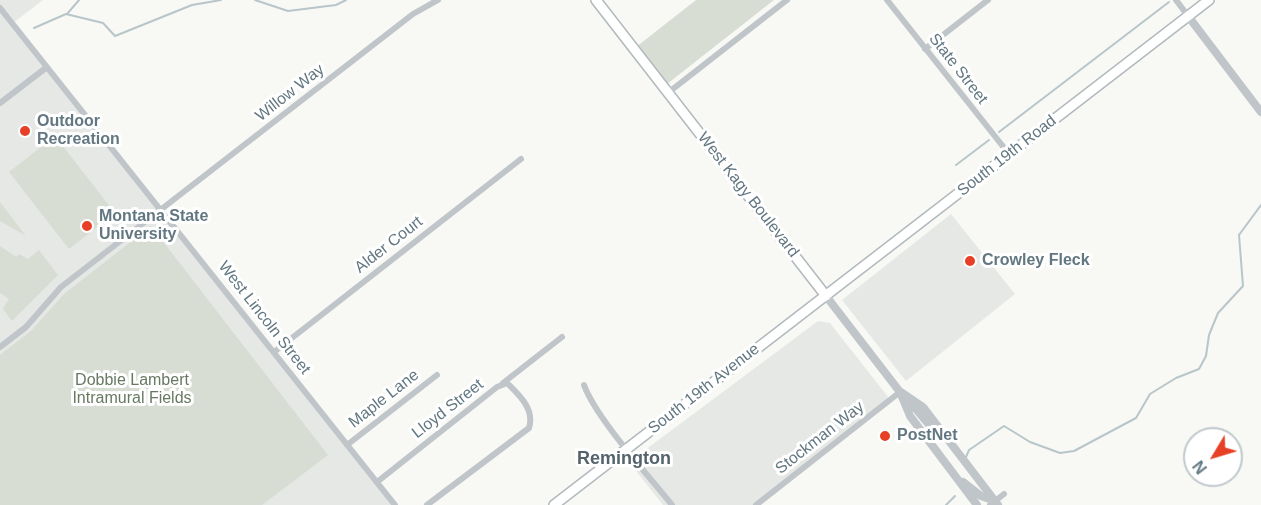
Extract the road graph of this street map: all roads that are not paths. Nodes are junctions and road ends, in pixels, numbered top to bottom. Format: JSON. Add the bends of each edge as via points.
{"nodes":[{"id":1,"x":438,"y":0,"type":"edge"},
{"id":2,"x":596,"y":0,"type":"edge"},
{"id":3,"x":787,"y":0,"type":"edge"},
{"id":4,"x":887,"y":0,"type":"edge"},
{"id":5,"x":988,"y":0,"type":"edge"},
{"id":6,"x":1176,"y":0,"type":"edge"},
{"id":7,"x":1209,"y":0,"type":"edge"},
{"id":8,"x":0,"y":8,"type":"edge"},
{"id":9,"x":1188,"y":16,"type":"junction"},
{"id":10,"x":925,"y":49,"type":"junction"},
{"id":11,"x":47,"y":67,"type":"junction"},
{"id":12,"x":669,"y":92,"type":"junction"},
{"id":13,"x":0,"y":103,"type":"edge"},
{"id":14,"x":1261,"y":112,"type":"edge"},
{"id":15,"x":1009,"y":154,"type":"junction"},
{"id":16,"x":521,"y":159,"type":"dead end"},
{"id":17,"x":161,"y":210,"type":"junction"},
{"id":18,"x":826,"y":296,"type":"junction"},
{"id":19,"x":562,"y":337,"type":"dead end"},
{"id":20,"x":0,"y":347,"type":"edge"},
{"id":21,"x":274,"y":352,"type":"junction"},
{"id":22,"x":437,"y":375,"type":"dead end"},
{"id":23,"x":503,"y":383,"type":"junction"},
{"id":24,"x":584,"y":385,"type":"dead end"},
{"id":25,"x":900,"y":392,"type":"junction"},
{"id":26,"x":927,"y":439,"type":"junction"},
{"id":27,"x":347,"y":445,"type":"junction"},
{"id":28,"x":627,"y":448,"type":"junction"},
{"id":29,"x":377,"y":482,"type":"junction"},
{"id":30,"x":1004,"y":494,"type":"dead end"},
{"id":31,"x":995,"y":504,"type":"edge"},
{"id":32,"x":395,"y":505,"type":"edge"},
{"id":33,"x":427,"y":505,"type":"edge"},
{"id":34,"x":554,"y":505,"type":"edge"},
{"id":35,"x":672,"y":505,"type":"edge"},
{"id":36,"x":756,"y":505,"type":"edge"},
{"id":37,"x":977,"y":505,"type":"edge"}],
"edges":[{"from":1,"to":17,"type":"street","name":"Willow Way","via":[[413,14]]},
{"from":2,"to":12,"type":"main road","name":"West Kagy Boulevard"},
{"from":3,"to":12,"type":"street"},
{"from":4,"to":10,"type":"street","name":"State Street"},
{"from":5,"to":10,"type":"street"},
{"from":6,"to":9,"type":"street"},
{"from":7,"to":9,"type":"main road"},
{"from":8,"to":11,"type":"street","name":"West Lincoln Street"},
{"from":9,"to":14,"type":"street"},
{"from":9,"to":15,"type":"main road","name":"South 19th Road"},
{"from":10,"to":15,"type":"street","name":"State Street"},
{"from":11,"to":13,"type":"street"},
{"from":11,"to":17,"type":"street","name":"West Lincoln Street"},
{"from":12,"to":18,"type":"main road","name":"West Kagy Boulevard"},
{"from":15,"to":18,"type":"main road","name":"South 19th Road"},
{"from":16,"to":21,"type":"street","name":"Alder Court"},
{"from":17,"to":20,"type":"street","name":"Willow Way","via":[[61,287],[26,327]]},
{"from":17,"to":21,"type":"street","name":"West Lincoln Street"},
{"from":18,"to":25,"type":"street","name":"West Kagy Boulevard"},
{"from":18,"to":28,"type":"main road","name":"South 19th Avenue"},
{"from":19,"to":23,"type":"street"},
{"from":21,"to":27,"type":"street","name":"West Lincoln Street"},
{"from":22,"to":27,"type":"street","name":"Maple Lane"},
{"from":23,"to":29,"type":"street","name":"Lloyd Street"},
{"from":23,"to":33,"type":"street","name":"Lloyd Street","via":[[529,408],[529,428]]},
{"from":24,"to":28,"type":"street"},
{"from":25,"to":26,"type":"street","name":"West Kagy Boulevard","via":[[910,416]]},
{"from":25,"to":31,"type":"street","name":"West Kagy Boulevard","via":[[923,407]]},
{"from":25,"to":36,"type":"street","name":"Stockman Way"},
{"from":26,"to":31,"type":"street","via":[[963,482]]},
{"from":26,"to":37,"type":"street","name":"West Kagy Boulevard"},
{"from":27,"to":29,"type":"street","name":"West Lincoln Street"},
{"from":28,"to":34,"type":"main road","name":"South 19th Avenue"},
{"from":28,"to":35,"type":"street"},
{"from":29,"to":32,"type":"street","name":"West Lincoln Street"},
{"from":30,"to":31,"type":"street"}]}
